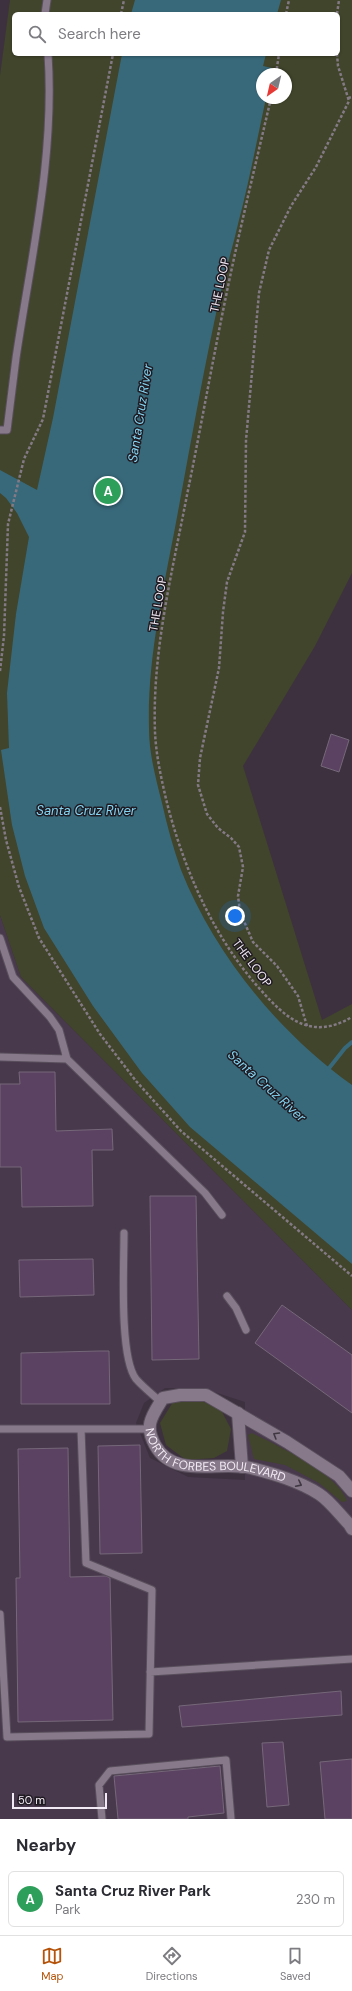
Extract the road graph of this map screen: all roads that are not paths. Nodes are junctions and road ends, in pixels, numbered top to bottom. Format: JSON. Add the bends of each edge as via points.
{"nodes":[{"id":1,"x":46,"y":0,"type":"edge"},
{"id":2,"x":45,"y":12,"type":"edge"},
{"id":3,"x":48,"y":56,"type":"edge"},
{"id":4,"x":0,"y":430,"type":"edge"},
{"id":5,"x":0,"y":938,"type":"edge"},
{"id":6,"x":0,"y":1057,"type":"edge"},
{"id":7,"x":67,"y":1059,"type":"junction"},
{"id":8,"x":222,"y":1215,"type":"dead end"},
{"id":9,"x":124,"y":1234,"type":"dead end"},
{"id":10,"x":227,"y":1296,"type":"dead end"},
{"id":11,"x":246,"y":1330,"type":"dead end"},
{"id":12,"x":161,"y":1402,"type":"junction"},
{"id":13,"x":238,"y":1413,"type":"junction"},
{"id":14,"x":0,"y":1429,"type":"edge"},
{"id":15,"x":81,"y":1429,"type":"junction"},
{"id":16,"x":149,"y":1429,"type":"junction"},
{"id":17,"x":242,"y":1467,"type":"junction"},
{"id":18,"x":352,"y":1491,"type":"edge"},
{"id":19,"x":351,"y":1525,"type":"edge"},
{"id":20,"x":0,"y":1614,"type":"edge"},
{"id":21,"x":352,"y":1659,"type":"edge"},
{"id":22,"x":150,"y":1672,"type":"junction"},
{"id":23,"x":102,"y":1819,"type":"edge"},
{"id":24,"x":231,"y":1819,"type":"edge"}],
"edges":[{"from":1,"to":2,"type":"lane"},
{"from":3,"to":4,"type":"lane","via":[[50,92],[44,179],[16,358],[8,430]]},
{"from":5,"to":7,"type":"lane","via":[[14,977],[50,1017],[58,1030]]},
{"from":6,"to":7,"type":"lane"},
{"from":7,"to":8,"type":"lane","via":[[205,1193]]},
{"from":9,"to":12,"type":"lane","via":[[125,1342],[128,1361],[136,1378]]},
{"from":10,"to":11,"type":"lane","via":[[236,1308]]},
{"from":12,"to":13,"type":"street","name":"NORTH FORBES BOULEVARD","via":[[163,1398],[180,1395],[206,1395]]},
{"from":12,"to":16,"type":"street","name":"NORTH FORBES BOULEVARD","via":[[149,1422]]},
{"from":13,"to":17,"type":"street"},
{"from":18,"to":13,"type":"street","name":"NORTH FORBES BOULEVARD","one_way":true,"via":[[339,1476]]},
{"from":14,"to":15,"type":"lane"},
{"from":15,"to":16,"type":"lane"},
{"from":15,"to":22,"type":"lane","via":[[86,1563],[152,1590]]},
{"from":16,"to":17,"type":"street","name":"NORTH FORBES BOULEVARD","via":[[158,1450],[172,1462],[197,1467]]},
{"from":17,"to":19,"type":"street","name":"NORTH FORBES BOULEVARD","one_way":true,"via":[[293,1481],[320,1495]]},
{"from":20,"to":22,"type":"lane","via":[[7,1737],[149,1734]]},
{"from":21,"to":22,"type":"lane"},
{"from":23,"to":24,"type":"lane","via":[[99,1785],[110,1772],[226,1760]]}]}
